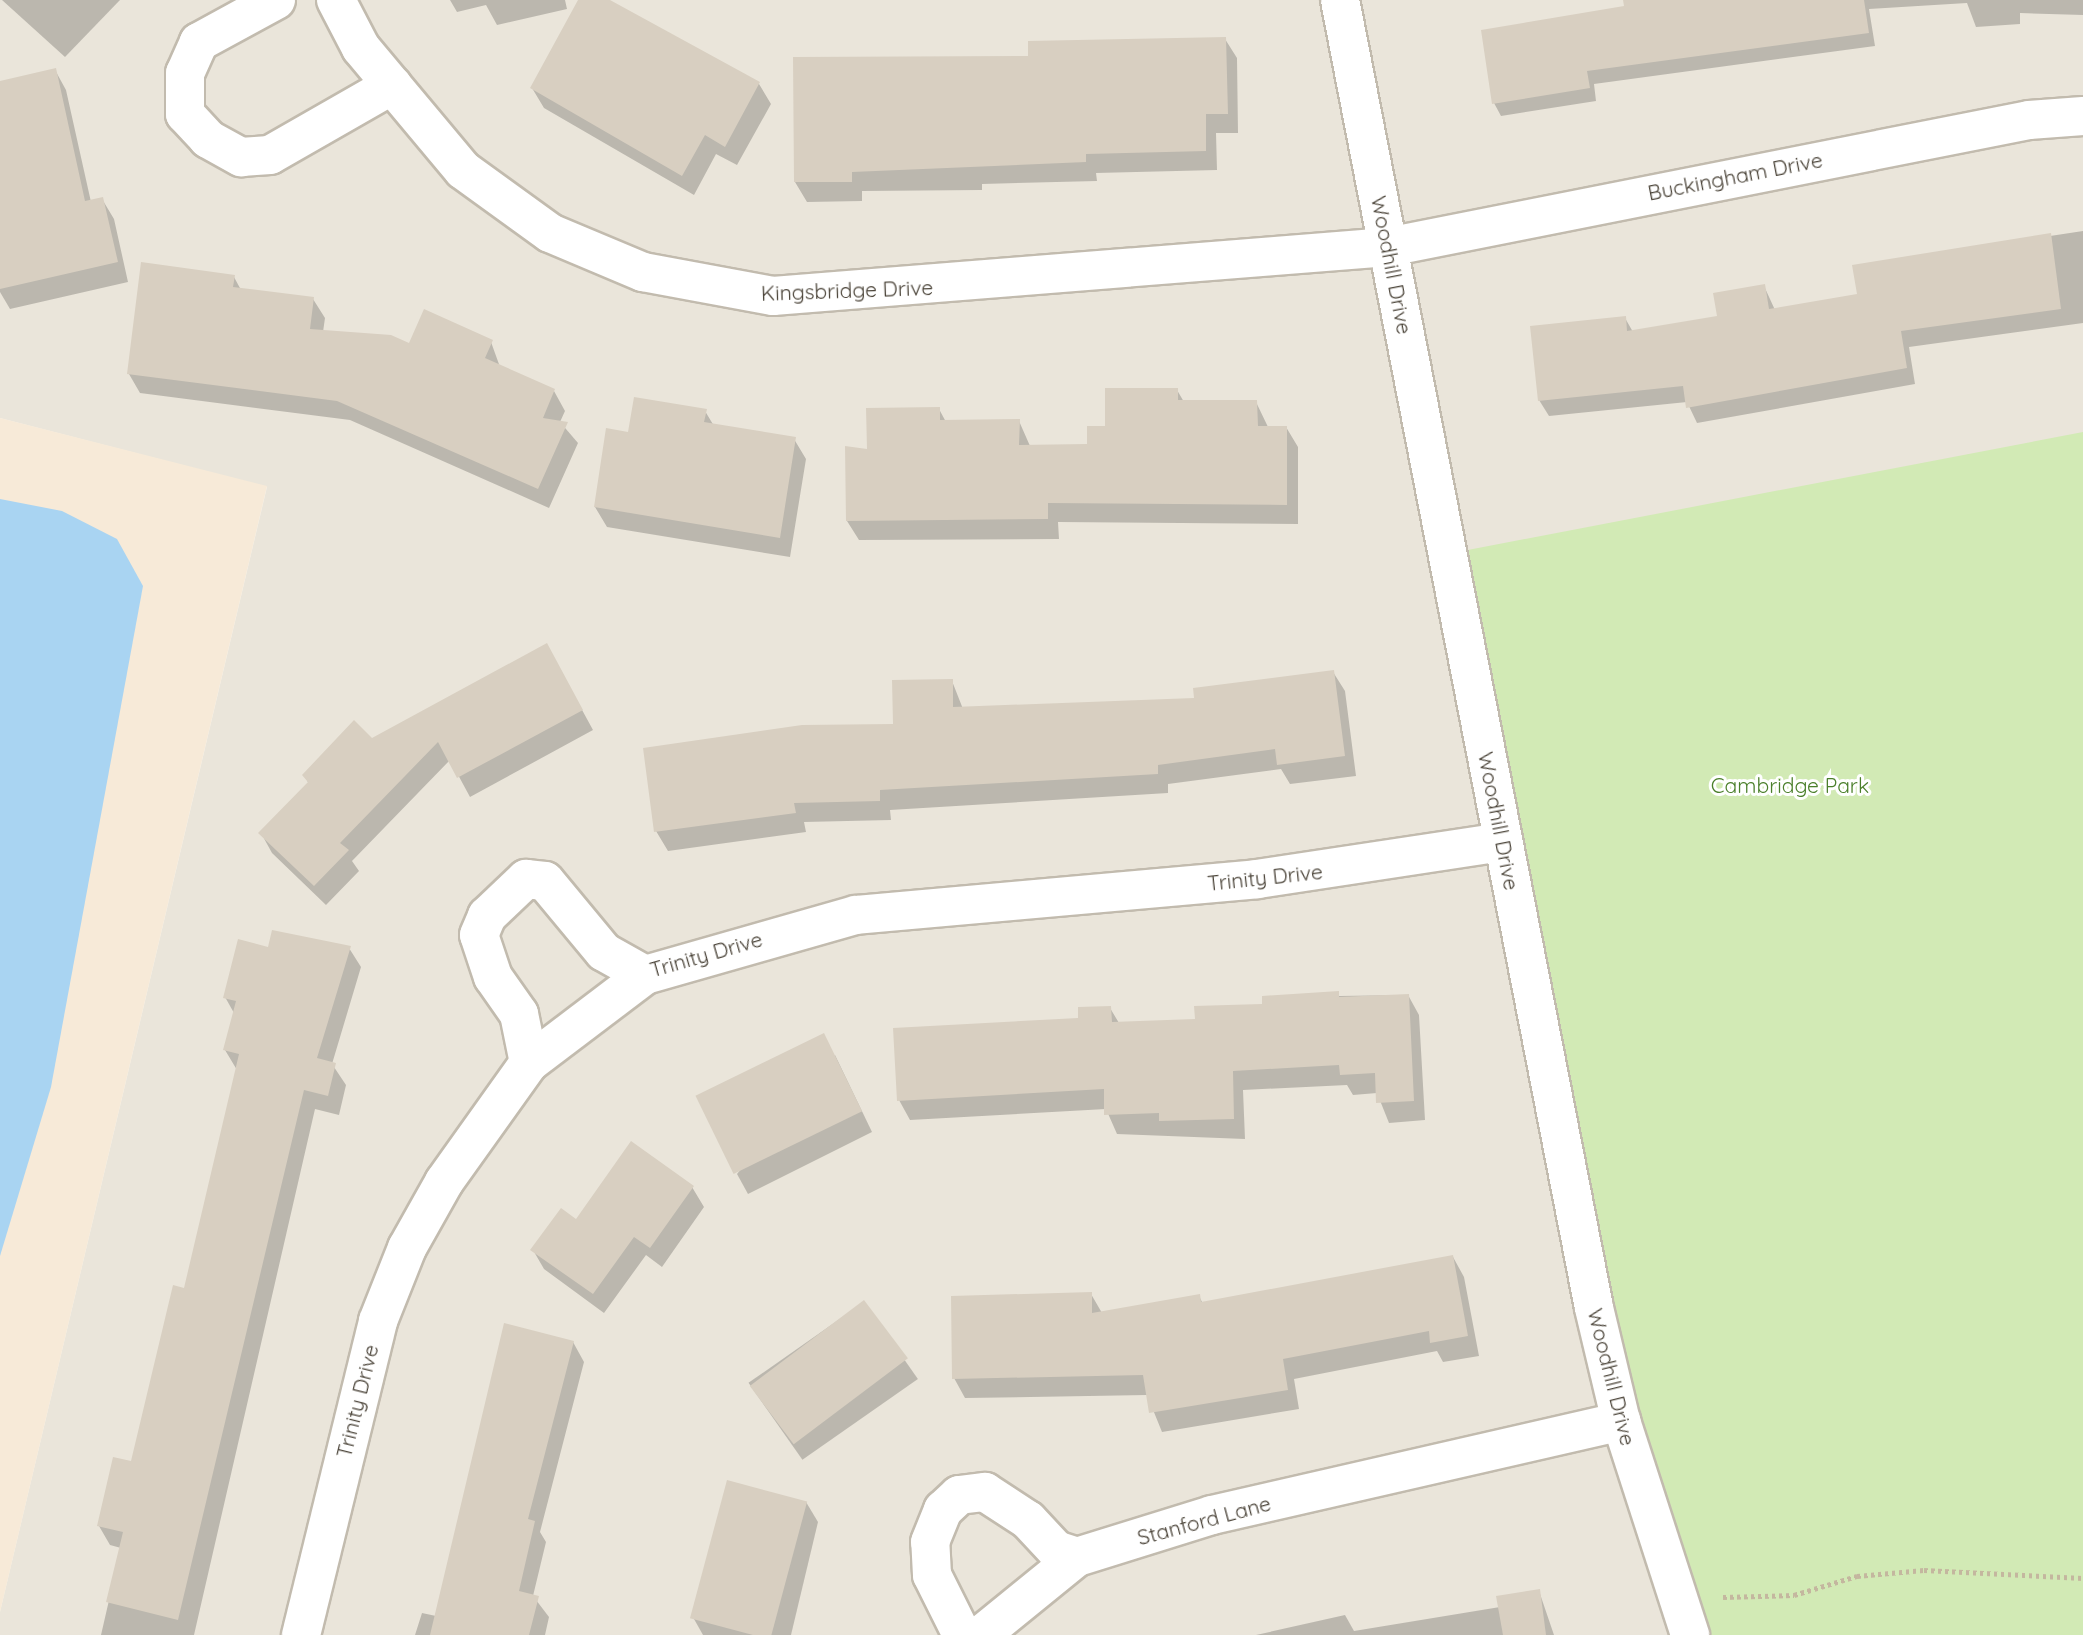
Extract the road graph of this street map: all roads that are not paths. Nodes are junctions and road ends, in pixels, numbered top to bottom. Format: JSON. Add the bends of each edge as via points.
{"nodes":[{"id":1,"x":276,"y":0,"type":"edge"},
{"id":2,"x":336,"y":0,"type":"edge"},
{"id":3,"x":1340,"y":0,"type":"edge"},
{"id":4,"x":392,"y":85,"type":"junction"},
{"id":5,"x":2083,"y":116,"type":"edge"},
{"id":6,"x":1388,"y":247,"type":"junction"},
{"id":7,"x":1503,"y":842,"type":"junction"},
{"id":8,"x":645,"y":975,"type":"junction"},
{"id":9,"x":529,"y":1063,"type":"junction"},
{"id":10,"x":1621,"y":1421,"type":"junction"},
{"id":11,"x":1077,"y":1557,"type":"junction"},
{"id":12,"x":300,"y":1635,"type":"edge"},
{"id":13,"x":962,"y":1635,"type":"edge"},
{"id":14,"x":981,"y":1635,"type":"edge"},
{"id":15,"x":1690,"y":1635,"type":"edge"}],
"edges":[{"from":1,"to":4,"type":"street","via":[[199,42],[185,73],[185,114],[208,139],[241,157],[270,155]]},
{"from":2,"to":4,"type":"street","name":"Kingsbridge Drive","via":[[361,48]]},
{"from":3,"to":6,"type":"street","name":"Woodhill Drive"},
{"from":4,"to":6,"type":"street","name":"Kingsbridge Drive","via":[[463,170],[550,233],[643,272],[740,293],[857,293]]},
{"from":5,"to":6,"type":"street","name":"Buckingham Drive","via":[[2029,120]]},
{"from":6,"to":7,"type":"street","name":"Woodhill Drive"},
{"from":7,"to":8,"type":"street","name":"Trinity Drive","via":[[1257,880],[856,915]]},
{"from":7,"to":10,"type":"street","name":"Woodhill Drive"},
{"from":8,"to":9,"type":"street"},
{"from":8,"to":9,"type":"street","name":"Trinity Drive","via":[[604,952],[545,881],[526,879],[509,891],[479,935],[493,976],[519,1014]]},
{"from":9,"to":12,"type":"street","name":"Trinity Drive","via":[[444,1182],[407,1248],[378,1321]]},
{"from":10,"to":11,"type":"street","name":"Stanford Lane","via":[[1212,1515]]},
{"from":10,"to":15,"type":"street","name":"Woodhill Drive"},
{"from":11,"to":13,"type":"street","via":[[1056,1550],[1028,1520],[985,1492],[959,1495],[943,1510],[930,1542],[932,1575]]},
{"from":11,"to":14,"type":"street"}]}
